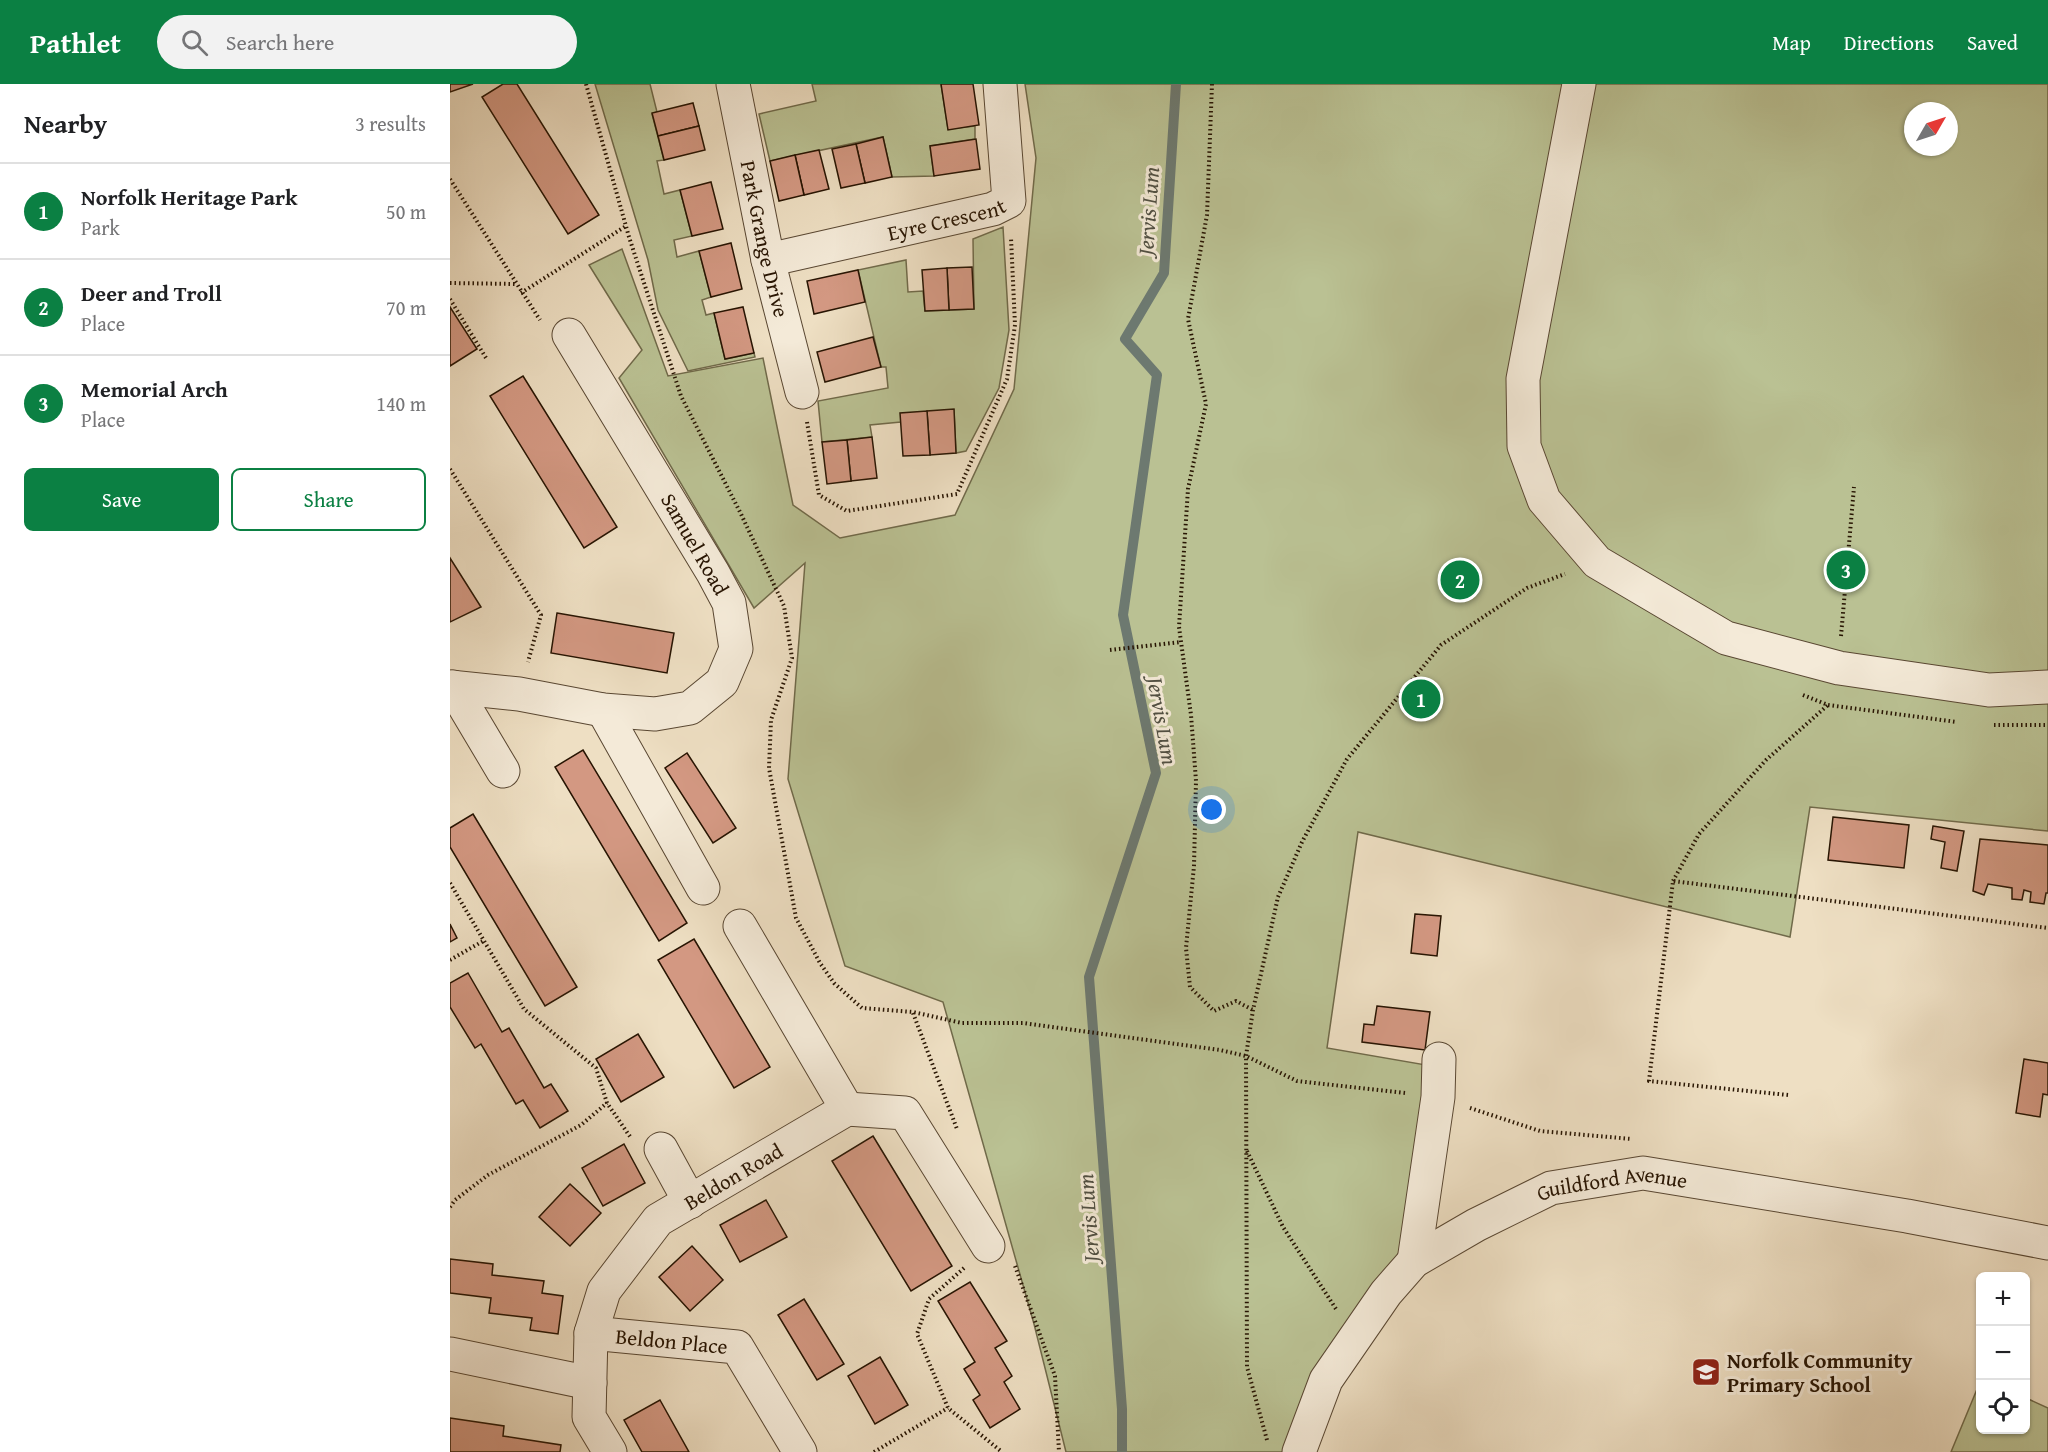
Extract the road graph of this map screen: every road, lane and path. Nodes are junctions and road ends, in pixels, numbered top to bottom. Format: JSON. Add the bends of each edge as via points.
{"nodes":[{"id":1,"x":733,"y":84,"type":"edge"},
{"id":2,"x":1000,"y":84,"type":"edge"},
{"id":3,"x":1212,"y":84,"type":"edge"},
{"id":4,"x":1579,"y":84,"type":"edge"},
{"id":5,"x":450,"y":179,"type":"edge"},
{"id":6,"x":1009,"y":201,"type":"junction"},
{"id":7,"x":626,"y":226,"type":"dead end"},
{"id":8,"x":768,"y":260,"type":"junction"},
{"id":9,"x":450,"y":283,"type":"edge"},
{"id":10,"x":515,"y":284,"type":"junction"},
{"id":11,"x":521,"y":293,"type":"junction"},
{"id":12,"x":450,"y":299,"type":"edge"},
{"id":13,"x":569,"y":335,"type":"joint"},
{"id":14,"x":486,"y":358,"type":"dead end"},
{"id":15,"x":802,"y":392,"type":"joint"},
{"id":16,"x":450,"y":469,"type":"edge"},
{"id":17,"x":1854,"y":487,"type":"dead end"},
{"id":18,"x":1597,"y":562,"type":"junction"},
{"id":19,"x":1181,"y":642,"type":"junction"},
{"id":20,"x":1110,"y":650,"type":"dead end"},
{"id":21,"x":1839,"y":668,"type":"junction"},
{"id":22,"x":452,"y":687,"type":"edge"},
{"id":23,"x":2048,"y":687,"type":"edge"},
{"id":24,"x":519,"y":694,"type":"junction"},
{"id":25,"x":603,"y":710,"type":"junction"},
{"id":26,"x":503,"y":771,"type":"dead end"},
{"id":27,"x":1673,"y":881,"type":"junction"},
{"id":28,"x":450,"y":883,"type":"edge"},
{"id":29,"x":703,"y":888,"type":"dead end"},
{"id":30,"x":740,"y":926,"type":"dead end"},
{"id":31,"x":2048,"y":928,"type":"edge"},
{"id":32,"x":485,"y":940,"type":"junction"},
{"id":33,"x":450,"y":960,"type":"edge"},
{"id":34,"x":1253,"y":1010,"type":"junction"},
{"id":35,"x":1023,"y":1023,"type":"dead end"},
{"id":36,"x":1220,"y":1050,"type":"dead end"},
{"id":37,"x":1439,"y":1059,"type":"dead end"},
{"id":38,"x":1788,"y":1095,"type":"dead end"},
{"id":39,"x":607,"y":1103,"type":"junction"},
{"id":40,"x":847,"y":1109,"type":"junction"},
{"id":41,"x":661,"y":1149,"type":"joint"},
{"id":42,"x":1246,"y":1150,"type":"junction"},
{"id":43,"x":690,"y":1202,"type":"junction"},
{"id":44,"x":450,"y":1207,"type":"edge"},
{"id":45,"x":2048,"y":1243,"type":"edge"},
{"id":46,"x":988,"y":1246,"type":"joint"},
{"id":47,"x":1414,"y":1262,"type":"junction"},
{"id":48,"x":591,"y":1333,"type":"junction"},
{"id":49,"x":1357,"y":1335,"type":"junction"},
{"id":50,"x":450,"y":1354,"type":"edge"},
{"id":51,"x":590,"y":1383,"type":"junction"},
{"id":52,"x":948,"y":1408,"type":"junction"},
{"id":53,"x":1268,"y":1442,"type":"dead end"},
{"id":54,"x":610,"y":1452,"type":"edge"},
{"id":55,"x":800,"y":1452,"type":"edge"},
{"id":56,"x":874,"y":1452,"type":"edge"},
{"id":57,"x":1002,"y":1452,"type":"edge"},
{"id":58,"x":1299,"y":1452,"type":"edge"}],
"edges":[{"from":1,"to":8,"type":"street","name":"Park Grange Drive"},
{"from":2,"to":6,"type":"street","name":"Eyre Crescent"},
{"from":3,"to":19,"type":"path","via":[[1207,215],[1188,319],[1206,404],[1188,489],[1179,616]]},
{"from":4,"to":18,"type":"street","via":[[1523,379],[1524,446],[1544,500]]},
{"from":5,"to":10,"type":"path"},
{"from":6,"to":8,"type":"street","name":"Eyre Crescent","via":[[993,209]]},
{"from":6,"to":15,"type":"path","via":[[1015,325],[1007,379],[957,494],[847,511],[819,495]]},
{"from":7,"to":11,"type":"path"},
{"from":8,"to":15,"type":"street","name":"Park Grange Drive"},
{"from":9,"to":10,"type":"path"},
{"from":10,"to":11,"type":"path"},
{"from":11,"to":13,"type":"path","via":[[554,341]]},
{"from":12,"to":14,"type":"path"},
{"from":13,"to":25,"type":"street","name":"Samuel Road","via":[[729,603],[736,649],[722,682],[690,708],[655,714]]},
{"from":16,"to":24,"type":"path","via":[[542,615]]},
{"from":17,"to":21,"type":"path"},
{"from":18,"to":21,"type":"street","via":[[1726,638]]},
{"from":18,"to":34,"type":"path","via":[[1527,588],[1442,645],[1347,759],[1302,842],[1278,897]]},
{"from":19,"to":20,"type":"path"},
{"from":19,"to":34,"type":"path","via":[[1196,781],[1194,866],[1186,948],[1190,987],[1214,1011],[1236,1001]]},
{"from":21,"to":23,"type":"street","via":[[1989,690]]},
{"from":21,"to":27,"type":"path","via":[[1828,705],[1766,760],[1699,834]]},
{"from":22,"to":24,"type":"street","name":"Samuel Road"},
{"from":22,"to":26,"type":"street"},
{"from":24,"to":25,"type":"street","name":"Samuel Road"},
{"from":25,"to":29,"type":"street"},
{"from":27,"to":31,"type":"path"},
{"from":27,"to":38,"type":"path","via":[[1649,1081]]},
{"from":28,"to":32,"type":"path"},
{"from":30,"to":40,"type":"street"},
{"from":32,"to":33,"type":"path"},
{"from":32,"to":39,"type":"path","via":[[524,1009],[596,1068]]},
{"from":34,"to":42,"type":"path","via":[[1246,1056]]},
{"from":35,"to":36,"type":"path"},
{"from":37,"to":47,"type":"street","via":[[1438,1097]]},
{"from":39,"to":41,"type":"path","via":[[642,1154]]},
{"from":39,"to":44,"type":"path","via":[[581,1125],[488,1175]]},
{"from":40,"to":43,"type":"street","name":"Beldon Road"},
{"from":40,"to":46,"type":"street","via":[[905,1113]]},
{"from":41,"to":43,"type":"street"},
{"from":42,"to":49,"type":"path","via":[[1283,1227],[1328,1299]]},
{"from":42,"to":53,"type":"path","via":[[1247,1367]]},
{"from":43,"to":48,"type":"street","name":"Beldon Road","via":[[658,1220],[651,1229],[604,1292]]},
{"from":45,"to":47,"type":"street","name":"Guildford Avenue","via":[[1642,1173],[1551,1188],[1476,1225]]},
{"from":46,"to":52,"type":"path","via":[[929,1299],[917,1334]]},
{"from":47,"to":49,"type":"street","name":"Guildford Avenue"},
{"from":48,"to":51,"type":"street","name":"Beldon Road"},
{"from":48,"to":55,"type":"street","name":"Beldon Place","via":[[737,1347]]},
{"from":49,"to":58,"type":"street","name":"Guildford Avenue","via":[[1326,1380]]},
{"from":50,"to":51,"type":"street"},
{"from":51,"to":54,"type":"street","name":"Beldon Road","via":[[589,1417]]},
{"from":52,"to":56,"type":"path"},
{"from":52,"to":57,"type":"path"}]}
